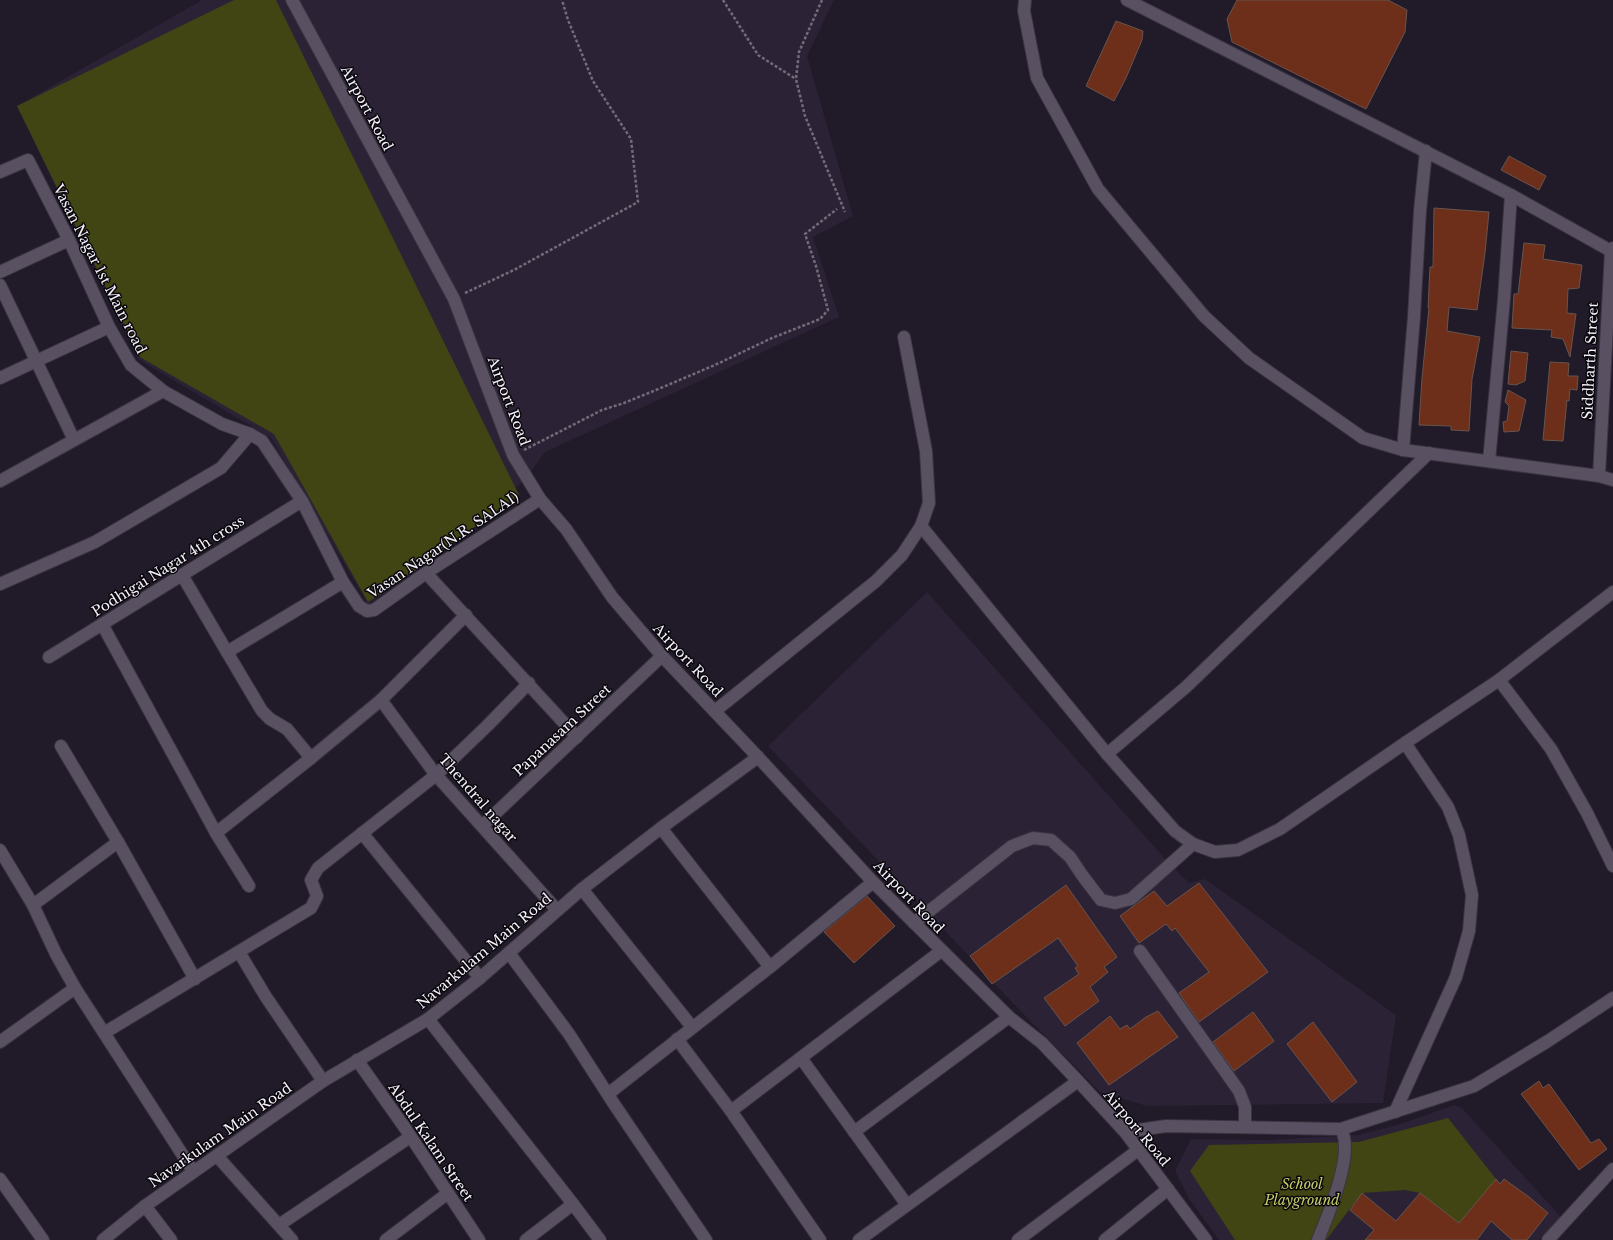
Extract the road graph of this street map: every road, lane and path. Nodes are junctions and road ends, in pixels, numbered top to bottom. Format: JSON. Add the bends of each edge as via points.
{"nodes":[{"id":1,"x":292,"y":0,"type":"edge"},
{"id":2,"x":562,"y":0,"type":"edge"},
{"id":3,"x":723,"y":0,"type":"edge"},
{"id":4,"x":822,"y":0,"type":"edge"},
{"id":5,"x":1025,"y":0,"type":"edge"},
{"id":6,"x":1127,"y":0,"type":"edge"},
{"id":7,"x":796,"y":79,"type":"junction"},
{"id":8,"x":1426,"y":151,"type":"junction"},
{"id":9,"x":0,"y":172,"type":"edge"},
{"id":10,"x":1511,"y":195,"type":"junction"},
{"id":11,"x":837,"y":209,"type":"dead end"},
{"id":12,"x":845,"y":212,"type":"dead end"},
{"id":13,"x":69,"y":240,"type":"junction"},
{"id":14,"x":1612,"y":250,"type":"edge"},
{"id":15,"x":0,"y":272,"type":"edge"},
{"id":16,"x":0,"y":285,"type":"edge"},
{"id":17,"x":454,"y":299,"type":"junction"},
{"id":18,"x":1610,"y":325,"type":"edge"},
{"id":19,"x":109,"y":327,"type":"junction"},
{"id":20,"x":904,"y":337,"type":"dead end"},
{"id":21,"x":36,"y":360,"type":"junction"},
{"id":22,"x":0,"y":378,"type":"edge"},
{"id":23,"x":163,"y":391,"type":"junction"},
{"id":24,"x":222,"y":424,"type":"joint"},
{"id":25,"x":250,"y":434,"type":"junction"},
{"id":26,"x":74,"y":440,"type":"junction"},
{"id":27,"x":1403,"y":450,"type":"junction"},
{"id":28,"x":1430,"y":453,"type":"junction"},
{"id":29,"x":513,"y":456,"type":"junction"},
{"id":30,"x":1489,"y":461,"type":"junction"},
{"id":31,"x":1599,"y":476,"type":"junction"},
{"id":32,"x":1613,"y":480,"type":"edge"},
{"id":33,"x":0,"y":481,"type":"edge"},
{"id":34,"x":540,"y":499,"type":"junction"},
{"id":35,"x":302,"y":501,"type":"junction"},
{"id":36,"x":921,"y":526,"type":"junction"},
{"id":37,"x":426,"y":573,"type":"junction"},
{"id":38,"x":182,"y":575,"type":"junction"},
{"id":39,"x":343,"y":582,"type":"junction"},
{"id":40,"x":0,"y":584,"type":"edge"},
{"id":41,"x":1613,"y":592,"type":"edge"},
{"id":42,"x":466,"y":615,"type":"junction"},
{"id":43,"x":102,"y":624,"type":"junction"},
{"id":44,"x":227,"y":652,"type":"junction"},
{"id":45,"x":662,"y":656,"type":"junction"},
{"id":46,"x":49,"y":657,"type":"dead end"},
{"id":47,"x":1499,"y":680,"type":"junction"},
{"id":48,"x":528,"y":683,"type":"junction"},
{"id":49,"x":381,"y":700,"type":"junction"},
{"id":50,"x":715,"y":711,"type":"junction"},
{"id":51,"x":577,"y":737,"type":"junction"},
{"id":52,"x":1405,"y":743,"type":"junction"},
{"id":53,"x":61,"y":746,"type":"dead end"},
{"id":54,"x":1107,"y":754,"type":"junction"},
{"id":55,"x":758,"y":757,"type":"junction"},
{"id":56,"x":311,"y":758,"type":"junction"},
{"id":57,"x":436,"y":775,"type":"junction"},
{"id":58,"x":482,"y":826,"type":"junction"},
{"id":59,"x":661,"y":828,"type":"junction"},
{"id":60,"x":216,"y":833,"type":"junction"},
{"id":61,"x":362,"y":833,"type":"junction"},
{"id":62,"x":118,"y":842,"type":"junction"},
{"id":63,"x":1193,"y":844,"type":"junction"},
{"id":64,"x":0,"y":850,"type":"edge"},
{"id":65,"x":1613,"y":866,"type":"edge"},
{"id":66,"x":873,"y":882,"type":"junction"},
{"id":67,"x":249,"y":886,"type":"dead end"},
{"id":68,"x":582,"y":889,"type":"junction"},
{"id":69,"x":33,"y":905,"type":"junction"},
{"id":70,"x":557,"y":910,"type":"junction"},
{"id":71,"x":914,"y":923,"type":"junction"},
{"id":72,"x":941,"y":951,"type":"junction"},
{"id":73,"x":1140,"y":951,"type":"dead end"},
{"id":74,"x":239,"y":952,"type":"junction"},
{"id":75,"x":509,"y":953,"type":"junction"},
{"id":76,"x":770,"y":967,"type":"junction"},
{"id":77,"x":480,"y":978,"type":"junction"},
{"id":78,"x":195,"y":979,"type":"junction"},
{"id":79,"x":75,"y":988,"type":"junction"},
{"id":80,"x":1613,"y":998,"type":"edge"},
{"id":81,"x":1009,"y":1017,"type":"junction"},
{"id":82,"x":428,"y":1019,"type":"junction"},
{"id":83,"x":692,"y":1027,"type":"junction"},
{"id":84,"x":104,"y":1033,"type":"junction"},
{"id":85,"x":677,"y":1039,"type":"junction"},
{"id":86,"x":0,"y":1042,"type":"edge"},
{"id":87,"x":801,"y":1058,"type":"junction"},
{"id":88,"x":357,"y":1060,"type":"junction"},
{"id":89,"x":323,"y":1081,"type":"junction"},
{"id":90,"x":1078,"y":1081,"type":"junction"},
{"id":91,"x":608,"y":1094,"type":"junction"},
{"id":92,"x":731,"y":1111,"type":"junction"},
{"id":93,"x":1395,"y":1112,"type":"junction"},
{"id":94,"x":1245,"y":1127,"type":"junction"},
{"id":95,"x":1341,"y":1129,"type":"junction"},
{"id":96,"x":854,"y":1132,"type":"junction"},
{"id":97,"x":1124,"y":1132,"type":"junction"},
{"id":98,"x":410,"y":1137,"type":"junction"},
{"id":99,"x":1138,"y":1150,"type":"junction"},
{"id":100,"x":217,"y":1156,"type":"junction"},
{"id":101,"x":1613,"y":1169,"type":"edge"},
{"id":102,"x":193,"y":1171,"type":"junction"},
{"id":103,"x":0,"y":1179,"type":"edge"},
{"id":104,"x":1168,"y":1189,"type":"junction"},
{"id":105,"x":448,"y":1193,"type":"junction"},
{"id":106,"x":573,"y":1204,"type":"junction"},
{"id":107,"x":907,"y":1205,"type":"junction"},
{"id":108,"x":145,"y":1206,"type":"junction"},
{"id":109,"x":279,"y":1225,"type":"junction"},
{"id":110,"x":43,"y":1240,"type":"edge"},
{"id":111,"x":103,"y":1240,"type":"edge"},
{"id":112,"x":171,"y":1240,"type":"edge"},
{"id":113,"x":292,"y":1240,"type":"edge"},
{"id":114,"x":386,"y":1240,"type":"edge"},
{"id":115,"x":479,"y":1240,"type":"edge"},
{"id":116,"x":526,"y":1240,"type":"edge"},
{"id":117,"x":600,"y":1240,"type":"edge"},
{"id":118,"x":706,"y":1240,"type":"edge"},
{"id":119,"x":820,"y":1240,"type":"edge"},
{"id":120,"x":860,"y":1240,"type":"edge"},
{"id":121,"x":1018,"y":1240,"type":"edge"},
{"id":122,"x":1105,"y":1240,"type":"edge"},
{"id":123,"x":1206,"y":1240,"type":"edge"},
{"id":124,"x":1318,"y":1240,"type":"edge"},
{"id":125,"x":1548,"y":1240,"type":"edge"}],
"edges":[{"from":1,"to":17,"type":"street","name":"Airport Road"},
{"from":2,"to":17,"type":"path","via":[[592,81],[631,139],[638,202],[514,270]]},
{"from":3,"to":7,"type":"path","via":[[758,55]]},
{"from":4,"to":7,"type":"path","via":[[799,52]]},
{"from":5,"to":27,"type":"street","via":[[1024,11],[1037,78],[1098,189],[1204,316],[1249,358],[1363,438]]},
{"from":6,"to":8,"type":"street"},
{"from":7,"to":12,"type":"path","via":[[805,116]]},
{"from":8,"to":10,"type":"street"},
{"from":8,"to":27,"type":"street"},
{"from":9,"to":13,"type":"street","name":"Vasan Nagar 1st Main road","via":[[28,160]]},
{"from":10,"to":14,"type":"street"},
{"from":10,"to":30,"type":"street"},
{"from":11,"to":29,"type":"path","via":[[805,234],[828,310],[820,319],[772,338],[716,365],[602,410]]},
{"from":13,"to":15,"type":"street"},
{"from":13,"to":19,"type":"street","name":"Vasan Nagar 1st Main road"},
{"from":14,"to":18,"type":"street","name":"Siddharth Street"},
{"from":16,"to":21,"type":"street"},
{"from":17,"to":29,"type":"street","name":"Airport Road"},
{"from":18,"to":31,"type":"street","name":"Siddharth Street"},
{"from":19,"to":21,"type":"street"},
{"from":19,"to":23,"type":"street","name":"Vasan Nagar 1st Main road","via":[[131,365]]},
{"from":20,"to":36,"type":"street","via":[[926,451],[929,503]]},
{"from":21,"to":22,"type":"street"},
{"from":21,"to":26,"type":"street"},
{"from":23,"to":24,"type":"street","name":"Vasan Nagar 1st Main road"},
{"from":23,"to":26,"type":"street"},
{"from":24,"to":25,"type":"street","name":"Vasan Nagar(N.R. SALAI)"},
{"from":25,"to":35,"type":"street","name":"Vasan Nagar(N.R. SALAI)","via":[[262,442]]},
{"from":25,"to":40,"type":"street","via":[[221,468],[95,542]]},
{"from":26,"to":33,"type":"street"},
{"from":27,"to":28,"type":"street"},
{"from":28,"to":30,"type":"street"},
{"from":28,"to":54,"type":"street","via":[[1186,687]]},
{"from":29,"to":34,"type":"street","name":"Airport Road"},
{"from":30,"to":31,"type":"street"},
{"from":31,"to":32,"type":"street"},
{"from":34,"to":37,"type":"street","name":"Vasan Nagar(N.R. SALAI)"},
{"from":34,"to":45,"type":"street","name":"Airport Road","via":[[566,529],[612,597]]},
{"from":35,"to":38,"type":"street","name":"Podhigai Nagar 4th cross"},
{"from":35,"to":39,"type":"street","name":"Vasan Nagar(N.R. SALAI)"},
{"from":36,"to":50,"type":"street","via":[[902,555],[876,581]]},
{"from":36,"to":54,"type":"street"},
{"from":37,"to":39,"type":"street","name":"Vasan Nagar(N.R. SALAI)","via":[[374,610],[367,611],[360,606]]},
{"from":37,"to":42,"type":"street"},
{"from":38,"to":43,"type":"street","name":"Podhigai Nagar 4th cross"},
{"from":38,"to":44,"type":"street"},
{"from":39,"to":44,"type":"street"},
{"from":41,"to":47,"type":"street"},
{"from":42,"to":48,"type":"street"},
{"from":42,"to":49,"type":"street"},
{"from":43,"to":46,"type":"street","name":"Podhigai Nagar 4th cross"},
{"from":43,"to":60,"type":"street"},
{"from":44,"to":56,"type":"street","via":[[262,711],[287,729]]},
{"from":45,"to":50,"type":"street","name":"Airport Road"},
{"from":45,"to":51,"type":"street","name":"Papanasam Street"},
{"from":47,"to":52,"type":"street"},
{"from":47,"to":65,"type":"street","via":[[1551,749]]},
{"from":48,"to":51,"type":"street"},
{"from":48,"to":57,"type":"street"},
{"from":49,"to":56,"type":"street"},
{"from":49,"to":57,"type":"street","name":"Thendral nagar"},
{"from":50,"to":55,"type":"street","name":"Airport Road"},
{"from":51,"to":58,"type":"street","name":"Papanasam Street"},
{"from":52,"to":63,"type":"street","via":[[1280,829],[1238,850],[1215,852]]},
{"from":52,"to":93,"type":"street","via":[[1448,807],[1459,835],[1472,895],[1469,931],[1456,977]]},
{"from":53,"to":62,"type":"street"},
{"from":54,"to":63,"type":"street","via":[[1175,831]]},
{"from":55,"to":59,"type":"street","name":"Navarkulam Main Road"},
{"from":55,"to":66,"type":"street","name":"Airport Road"},
{"from":56,"to":60,"type":"street"},
{"from":57,"to":58,"type":"street","name":"Thendral nagar"},
{"from":57,"to":61,"type":"street"},
{"from":58,"to":70,"type":"street","name":"Thendral nagar"},
{"from":59,"to":68,"type":"street","name":"Navarkulam Main Road"},
{"from":59,"to":76,"type":"street"},
{"from":60,"to":67,"type":"street"},
{"from":61,"to":74,"type":"street","via":[[318,868],[311,880],[317,896],[311,908]]},
{"from":61,"to":77,"type":"street"},
{"from":62,"to":69,"type":"street"},
{"from":62,"to":78,"type":"street"},
{"from":63,"to":71,"type":"street","via":[[1131,899],[1115,903],[1101,900],[1070,857],[1051,840],[1033,838],[1012,846]]},
{"from":64,"to":69,"type":"street"},
{"from":66,"to":71,"type":"street","name":"Airport Road"},
{"from":66,"to":76,"type":"street"},
{"from":68,"to":70,"type":"street","name":"Navarkulam Main Road"},
{"from":68,"to":83,"type":"street"},
{"from":69,"to":79,"type":"street"},
{"from":70,"to":75,"type":"street","name":"Navarkulam Main Road"},
{"from":71,"to":72,"type":"street","name":"Airport Road"},
{"from":72,"to":81,"type":"street","name":"Airport Road"},
{"from":72,"to":87,"type":"street"},
{"from":73,"to":94,"type":"street","via":[[1238,1091],[1245,1107]]},
{"from":74,"to":78,"type":"street"},
{"from":74,"to":89,"type":"street","via":[[266,998]]},
{"from":75,"to":77,"type":"street","name":"Navarkulam Main Road"},
{"from":75,"to":91,"type":"street","via":[[569,1034]]},
{"from":76,"to":83,"type":"street"},
{"from":77,"to":82,"type":"street","name":"Navarkulam Main Road"},
{"from":78,"to":84,"type":"street"},
{"from":79,"to":84,"type":"street"},
{"from":79,"to":86,"type":"street"},
{"from":80,"to":93,"type":"street","via":[[1474,1086]]},
{"from":81,"to":90,"type":"street","name":"Airport Road","via":[[1042,1043]]},
{"from":81,"to":96,"type":"street"},
{"from":82,"to":88,"type":"street","name":"Navarkulam Main Road"},
{"from":82,"to":106,"type":"street"},
{"from":83,"to":85,"type":"street"},
{"from":84,"to":102,"type":"street"},
{"from":85,"to":91,"type":"street"},
{"from":85,"to":92,"type":"street"},
{"from":87,"to":92,"type":"street"},
{"from":87,"to":96,"type":"street"},
{"from":88,"to":89,"type":"street","name":"Navarkulam Main Road"},
{"from":88,"to":98,"type":"street","name":"Abdul Kalam Street"},
{"from":89,"to":100,"type":"street","name":"Navarkulam Main Road"},
{"from":90,"to":97,"type":"street","name":"Airport Road"},
{"from":90,"to":107,"type":"street"},
{"from":91,"to":118,"type":"street"},
{"from":92,"to":119,"type":"street"},
{"from":93,"to":95,"type":"street"},
{"from":94,"to":95,"type":"street"},
{"from":94,"to":97,"type":"street","via":[[1166,1126]]},
{"from":95,"to":124,"type":"street","via":[[1345,1140],[1342,1172],[1332,1207]]},
{"from":96,"to":107,"type":"street"},
{"from":97,"to":99,"type":"street","name":"Airport Road"},
{"from":98,"to":105,"type":"street","name":"Abdul Kalam Street"},
{"from":98,"to":109,"type":"street"},
{"from":99,"to":104,"type":"street","name":"Airport Road"},
{"from":99,"to":121,"type":"street"},
{"from":100,"to":102,"type":"street","name":"Navarkulam Main Road"},
{"from":100,"to":109,"type":"street"},
{"from":101,"to":125,"type":"street"},
{"from":102,"to":108,"type":"street","name":"Navarkulam Main Road"},
{"from":103,"to":110,"type":"street"},
{"from":104,"to":122,"type":"street"},
{"from":104,"to":123,"type":"street","name":"Airport Road"},
{"from":105,"to":114,"type":"street"},
{"from":105,"to":115,"type":"street","name":"Abdul Kalam Street"},
{"from":106,"to":116,"type":"street"},
{"from":106,"to":117,"type":"street"},
{"from":107,"to":120,"type":"street"},
{"from":108,"to":111,"type":"street","name":"Navarkulam Main Road"},
{"from":108,"to":112,"type":"street"},
{"from":109,"to":113,"type":"street"}]}
